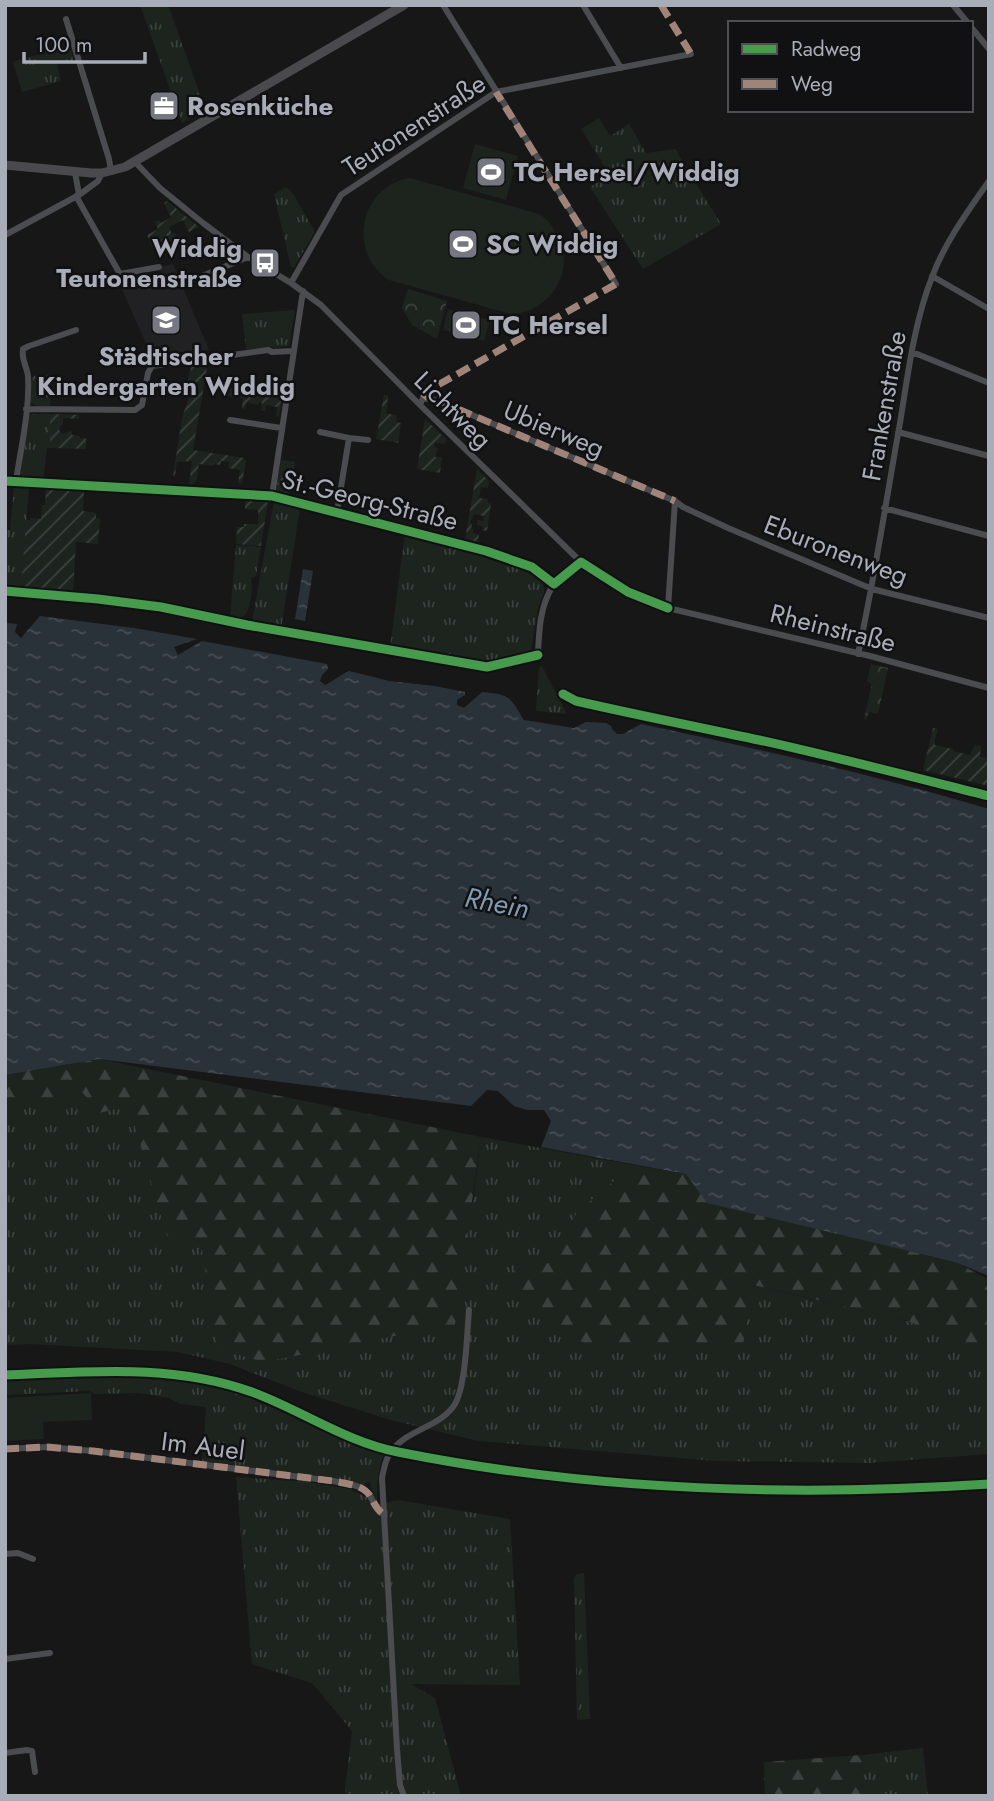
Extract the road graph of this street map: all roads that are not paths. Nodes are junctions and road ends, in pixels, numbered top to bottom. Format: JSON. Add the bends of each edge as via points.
{"nodes":[{"id":1,"x":404,"y":5,"type":"edge"},
{"id":2,"x":443,"y":5,"type":"edge"},
{"id":3,"x":583,"y":5,"type":"edge"},
{"id":4,"x":953,"y":5,"type":"edge"},
{"id":5,"x":66,"y":19,"type":"dead end"},
{"id":6,"x":966,"y":21,"type":"edge"},
{"id":7,"x":973,"y":29,"type":"edge"},
{"id":8,"x":989,"y":49,"type":"edge"},
{"id":9,"x":691,"y":54,"type":"dead end"},
{"id":10,"x":621,"y":68,"type":"junction"},
{"id":11,"x":496,"y":92,"type":"junction"},
{"id":12,"x":135,"y":162,"type":"junction"},
{"id":13,"x":5,"y":165,"type":"edge"},
{"id":14,"x":75,"y":172,"type":"junction"},
{"id":15,"x":106,"y":172,"type":"junction"},
{"id":16,"x":989,"y":181,"type":"edge"},
{"id":17,"x":77,"y":196,"type":"junction"},
{"id":18,"x":5,"y":235,"type":"edge"},
{"id":19,"x":248,"y":257,"type":"junction"},
{"id":20,"x":159,"y":267,"type":"dead end"},
{"id":21,"x":932,"y":276,"type":"junction"},
{"id":22,"x":195,"y":279,"type":"dead end"},
{"id":23,"x":292,"y":284,"type":"junction"},
{"id":24,"x":616,"y":284,"type":"dead end"},
{"id":25,"x":303,"y":291,"type":"junction"},
{"id":26,"x":989,"y":309,"type":"edge"},
{"id":27,"x":76,"y":330,"type":"dead end"},
{"id":28,"x":293,"y":351,"type":"junction"},
{"id":29,"x":912,"y":352,"type":"junction"},
{"id":30,"x":989,"y":383,"type":"edge"},
{"id":31,"x":420,"y":405,"type":"junction"},
{"id":32,"x":26,"y":410,"type":"junction"},
{"id":33,"x":230,"y":420,"type":"dead end"},
{"id":34,"x":281,"y":428,"type":"junction"},
{"id":35,"x":320,"y":432,"type":"dead end"},
{"id":36,"x":898,"y":432,"type":"junction"},
{"id":37,"x":349,"y":438,"type":"junction"},
{"id":38,"x":368,"y":440,"type":"dead end"},
{"id":39,"x":989,"y":456,"type":"edge"},
{"id":40,"x":5,"y":481,"type":"edge"},
{"id":41,"x":16,"y":481,"type":"junction"},
{"id":42,"x":272,"y":496,"type":"junction"},
{"id":43,"x":675,"y":501,"type":"junction"},
{"id":44,"x":884,"y":509,"type":"junction"},
{"id":45,"x":337,"y":512,"type":"junction"},
{"id":46,"x":989,"y":536,"type":"edge"},
{"id":47,"x":581,"y":562,"type":"junction"},
{"id":48,"x":554,"y":584,"type":"junction"},
{"id":49,"x":872,"y":589,"type":"junction"},
{"id":50,"x":668,"y":608,"type":"junction"},
{"id":51,"x":989,"y":618,"type":"edge"},
{"id":52,"x":538,"y":654,"type":"dead end"},
{"id":53,"x":858,"y":654,"type":"junction"},
{"id":54,"x":989,"y":688,"type":"edge"},
{"id":55,"x":469,"y":1310,"type":"dead end"},
{"id":56,"x":5,"y":1448,"type":"edge"},
{"id":57,"x":383,"y":1514,"type":"junction"},
{"id":58,"x":5,"y":1554,"type":"edge"},
{"id":59,"x":33,"y":1559,"type":"dead end"},
{"id":60,"x":50,"y":1653,"type":"dead end"},
{"id":61,"x":5,"y":1659,"type":"edge"},
{"id":62,"x":5,"y":1753,"type":"edge"},
{"id":63,"x":35,"y":1772,"type":"dead end"},
{"id":64,"x":404,"y":1796,"type":"edge"}],
"edges":[{"from":1,"to":12,"type":"main road"},
{"from":2,"to":11,"type":"street"},
{"from":3,"to":10,"type":"street"},
{"from":4,"to":6,"type":"street"},
{"from":5,"to":15,"type":"street","via":[[109,159]]},
{"from":7,"to":8,"type":"street"},
{"from":9,"to":10,"type":"street","name":"Teutonenstraße"},
{"from":10,"to":11,"type":"street","name":"Teutonenstraße"},
{"from":11,"to":23,"type":"street","name":"Teutonenstraße","via":[[341,195]]},
{"from":11,"to":24,"type":"street"},
{"from":12,"to":15,"type":"main road"},
{"from":12,"to":19,"type":"street","name":"Lichtweg","via":[[160,188]]},
{"from":13,"to":14,"type":"main road"},
{"from":14,"to":15,"type":"main road"},
{"from":14,"to":17,"type":"street"},
{"from":15,"to":17,"type":"street"},
{"from":16,"to":21,"type":"street","name":"Frankenstraße","via":[[954,231]]},
{"from":17,"to":18,"type":"street"},
{"from":17,"to":20,"type":"street","via":[[120,274]]},
{"from":19,"to":22,"type":"street"},
{"from":19,"to":23,"type":"street","name":"Lichtweg"},
{"from":21,"to":26,"type":"street"},
{"from":21,"to":29,"type":"street","name":"Frankenstraße"},
{"from":23,"to":25,"type":"street","name":"Lichtweg"},
{"from":25,"to":28,"type":"street"},
{"from":25,"to":31,"type":"street","name":"Lichtweg"},
{"from":27,"to":32,"type":"street","via":[[23,349],[28,375]]},
{"from":28,"to":32,"type":"street","via":[[268,350],[152,366],[142,405],[135,411]]},
{"from":28,"to":34,"type":"street"},
{"from":29,"to":30,"type":"street"},
{"from":29,"to":36,"type":"street","name":"Frankenstraße"},
{"from":31,"to":43,"type":"street","name":"Ubierweg","via":[[423,398],[439,401]]},
{"from":31,"to":47,"type":"street","name":"Lichtweg"},
{"from":32,"to":41,"type":"street"},
{"from":33,"to":34,"type":"street"},
{"from":34,"to":42,"type":"street"},
{"from":35,"to":37,"type":"street","name":"St.-Georg-Straße"},
{"from":36,"to":39,"type":"street"},
{"from":36,"to":44,"type":"street","name":"Frankenstraße"},
{"from":37,"to":38,"type":"street","name":"St.-Georg-Straße"},
{"from":37,"to":45,"type":"street","name":"St.-Georg-Straße"},
{"from":40,"to":41,"type":"street","name":"St.-Georg-Straße"},
{"from":41,"to":42,"type":"street","name":"St.-Georg-Straße"},
{"from":42,"to":45,"type":"street","name":"St.-Georg-Straße"},
{"from":43,"to":49,"type":"street","name":"Eburonenweg"},
{"from":43,"to":50,"type":"street"},
{"from":44,"to":46,"type":"street"},
{"from":44,"to":49,"type":"street","name":"Frankenstraße"},
{"from":45,"to":48,"type":"street","name":"St.-Georg-Straße","via":[[486,551],[532,567]]},
{"from":47,"to":48,"type":"street"},
{"from":47,"to":50,"type":"street","name":"Lichtweg","via":[[628,592]]},
{"from":48,"to":52,"type":"street","via":[[544,601]]},
{"from":49,"to":51,"type":"street","name":"Eburonenweg"},
{"from":49,"to":53,"type":"street","name":"Frankenstraße"},
{"from":50,"to":53,"type":"street","name":"Rheinstraße"},
{"from":53,"to":54,"type":"street","name":"Rheinstraße"},
{"from":55,"to":57,"type":"street","via":[[462,1386],[454,1406],[391,1451],[382,1478]]},
{"from":56,"to":57,"type":"street","name":"Im Auel","via":[[93,1451],[333,1481],[364,1489]]},
{"from":57,"to":64,"type":"street"},
{"from":58,"to":59,"type":"street"},
{"from":60,"to":61,"type":"street"},
{"from":62,"to":63,"type":"street","via":[[32,1751]]}]}
